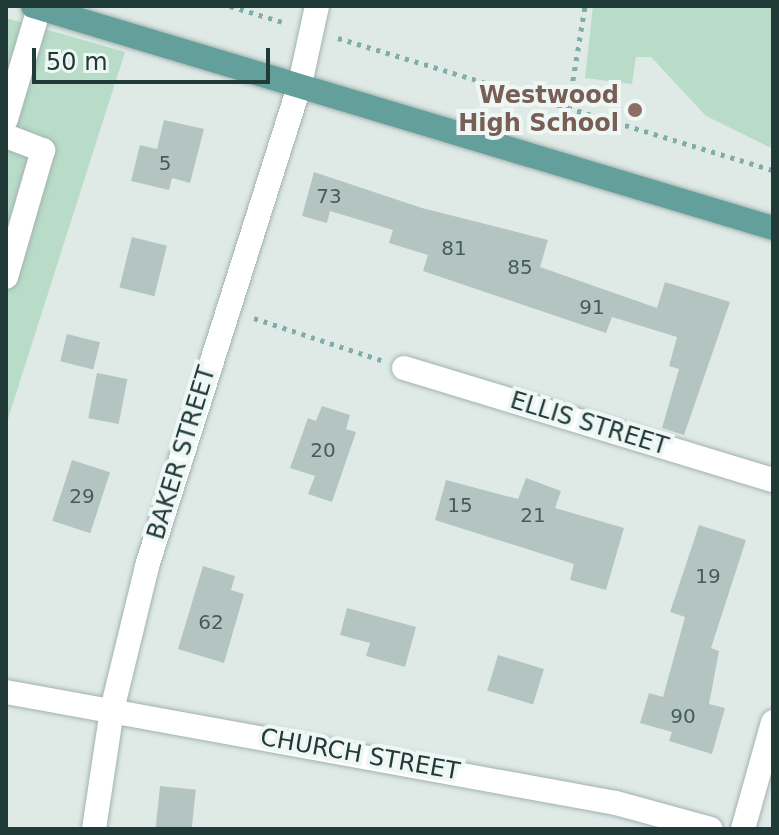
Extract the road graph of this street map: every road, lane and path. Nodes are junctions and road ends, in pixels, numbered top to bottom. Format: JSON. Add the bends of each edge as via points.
{"nodes":[{"id":1,"x":230,"y":6,"type":"edge"},
{"id":2,"x":317,"y":6,"type":"edge"},
{"id":3,"x":585,"y":6,"type":"edge"},
{"id":4,"x":36,"y":7,"type":"edge"},
{"id":5,"x":312,"y":30,"type":"junction"},
{"id":6,"x":300,"y":84,"type":"junction"},
{"id":7,"x":568,"y":110,"type":"junction"},
{"id":8,"x":6,"y":119,"type":"edge"},
{"id":9,"x":6,"y":136,"type":"edge"},
{"id":10,"x":773,"y":170,"type":"edge"},
{"id":11,"x":773,"y":228,"type":"edge"},
{"id":12,"x":6,"y":277,"type":"edge"},
{"id":13,"x":229,"y":307,"type":"junction"},
{"id":14,"x":404,"y":368,"type":"joint"},
{"id":15,"x":773,"y":480,"type":"edge"},
{"id":16,"x":6,"y":692,"type":"edge"},
{"id":17,"x":112,"y":710,"type":"junction"},
{"id":18,"x":773,"y":722,"type":"edge"},
{"id":19,"x":94,"y":829,"type":"edge"},
{"id":20,"x":711,"y":829,"type":"edge"},
{"id":21,"x":743,"y":829,"type":"edge"}],
"edges":[{"from":1,"to":5,"type":"path"},
{"from":2,"to":5,"type":"street","name":"BAKER STREET"},
{"from":3,"to":7,"type":"path"},
{"from":4,"to":6,"type":"main road"},
{"from":4,"to":8,"type":"street"},
{"from":5,"to":6,"type":"street","name":"BAKER STREET"},
{"from":5,"to":7,"type":"path"},
{"from":6,"to":11,"type":"main road"},
{"from":6,"to":13,"type":"street","name":"BAKER STREET"},
{"from":7,"to":10,"type":"path"},
{"from":9,"to":12,"type":"street","via":[[43,150]]},
{"from":13,"to":14,"type":"path"},
{"from":13,"to":17,"type":"street","name":"BAKER STREET","via":[[194,404]]},
{"from":14,"to":15,"type":"street","name":"ELLIS STREET"},
{"from":16,"to":17,"type":"street","name":"CHURCH STREET"},
{"from":17,"to":19,"type":"street","name":"BAKER STREET"},
{"from":17,"to":20,"type":"street","name":"CHURCH STREET","via":[[616,803]]},
{"from":18,"to":21,"type":"street"}]}
